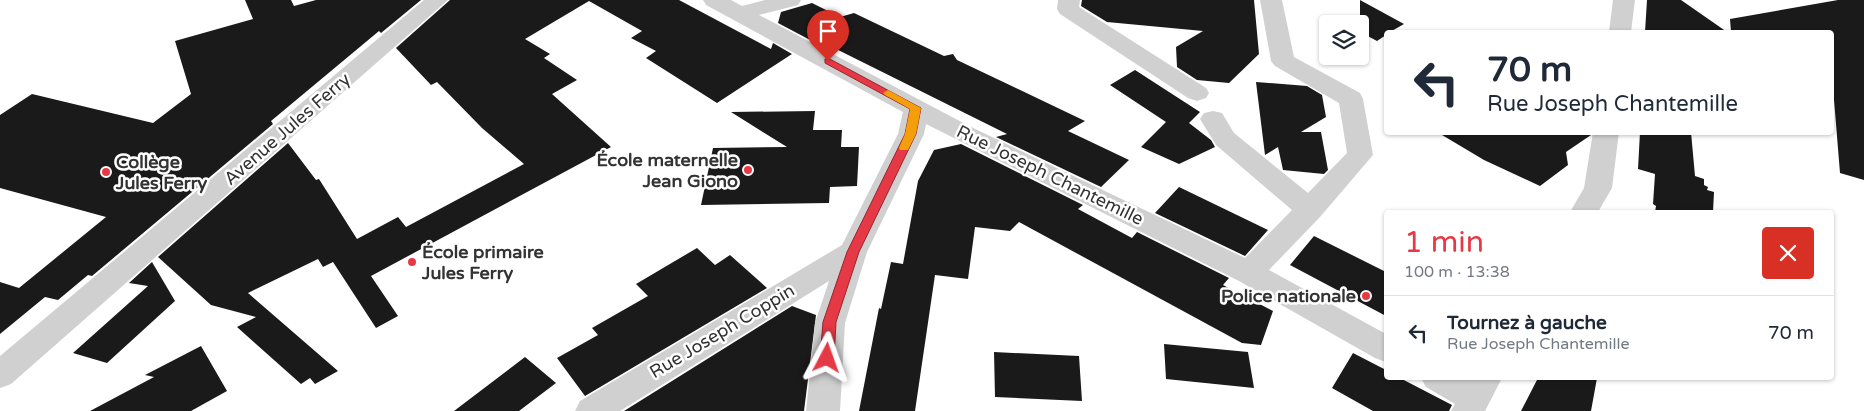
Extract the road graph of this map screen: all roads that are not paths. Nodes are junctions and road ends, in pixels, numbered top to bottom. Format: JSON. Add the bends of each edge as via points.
{"nodes":[{"id":1,"x":437,"y":0,"type":"edge"},
{"id":2,"x":714,"y":0,"type":"edge"},
{"id":3,"x":790,"y":0,"type":"edge"},
{"id":4,"x":1069,"y":0,"type":"edge"},
{"id":5,"x":1271,"y":0,"type":"edge"},
{"id":6,"x":1624,"y":0,"type":"edge"},
{"id":7,"x":741,"y":13,"type":"junction"},
{"id":8,"x":1620,"y":30,"type":"edge"},
{"id":9,"x":1197,"y":92,"type":"dead end"},
{"id":10,"x":916,"y":108,"type":"junction"},
{"id":11,"x":1213,"y":119,"type":"dead end"},
{"id":12,"x":1606,"y":135,"type":"edge"},
{"id":13,"x":1310,"y":210,"type":"junction"},
{"id":14,"x":1585,"y":210,"type":"edge"},
{"id":15,"x":853,"y":252,"type":"junction"},
{"id":16,"x":1249,"y":273,"type":"junction"},
{"id":17,"x":1384,"y":348,"type":"edge"},
{"id":18,"x":0,"y":375,"type":"edge"},
{"id":19,"x":1441,"y":380,"type":"edge"},
{"id":20,"x":1476,"y":396,"type":"edge"},
{"id":21,"x":592,"y":411,"type":"edge"},
{"id":22,"x":823,"y":411,"type":"edge"}],
"edges":[{"from":1,"to":18,"type":"street","name":"Avenue Jules Ferry"},
{"from":2,"to":7,"type":"street","name":"Rue Joseph Chantemille"},
{"from":3,"to":7,"type":"street"},
{"from":4,"to":9,"type":"street","via":[[1068,10]]},
{"from":5,"to":13,"type":"street","via":[[1283,61],[1350,99],[1360,155]]},
{"from":6,"to":8,"type":"street"},
{"from":7,"to":10,"type":"street","name":"Rue Joseph Chantemille"},
{"from":10,"to":15,"type":"street","via":[[911,134]]},
{"from":10,"to":16,"type":"street","name":"Rue Joseph Chantemille"},
{"from":11,"to":13,"type":"street","via":[[1225,139]]},
{"from":12,"to":14,"type":"street","via":[[1598,188]]},
{"from":13,"to":16,"type":"street"},
{"from":15,"to":21,"type":"street","name":"Rue Joseph Coppin"},
{"from":15,"to":22,"type":"street","via":[[830,322]]},
{"from":16,"to":17,"type":"street","name":"Rue Joseph Chantemille"},
{"from":19,"to":20,"type":"street"}]}
